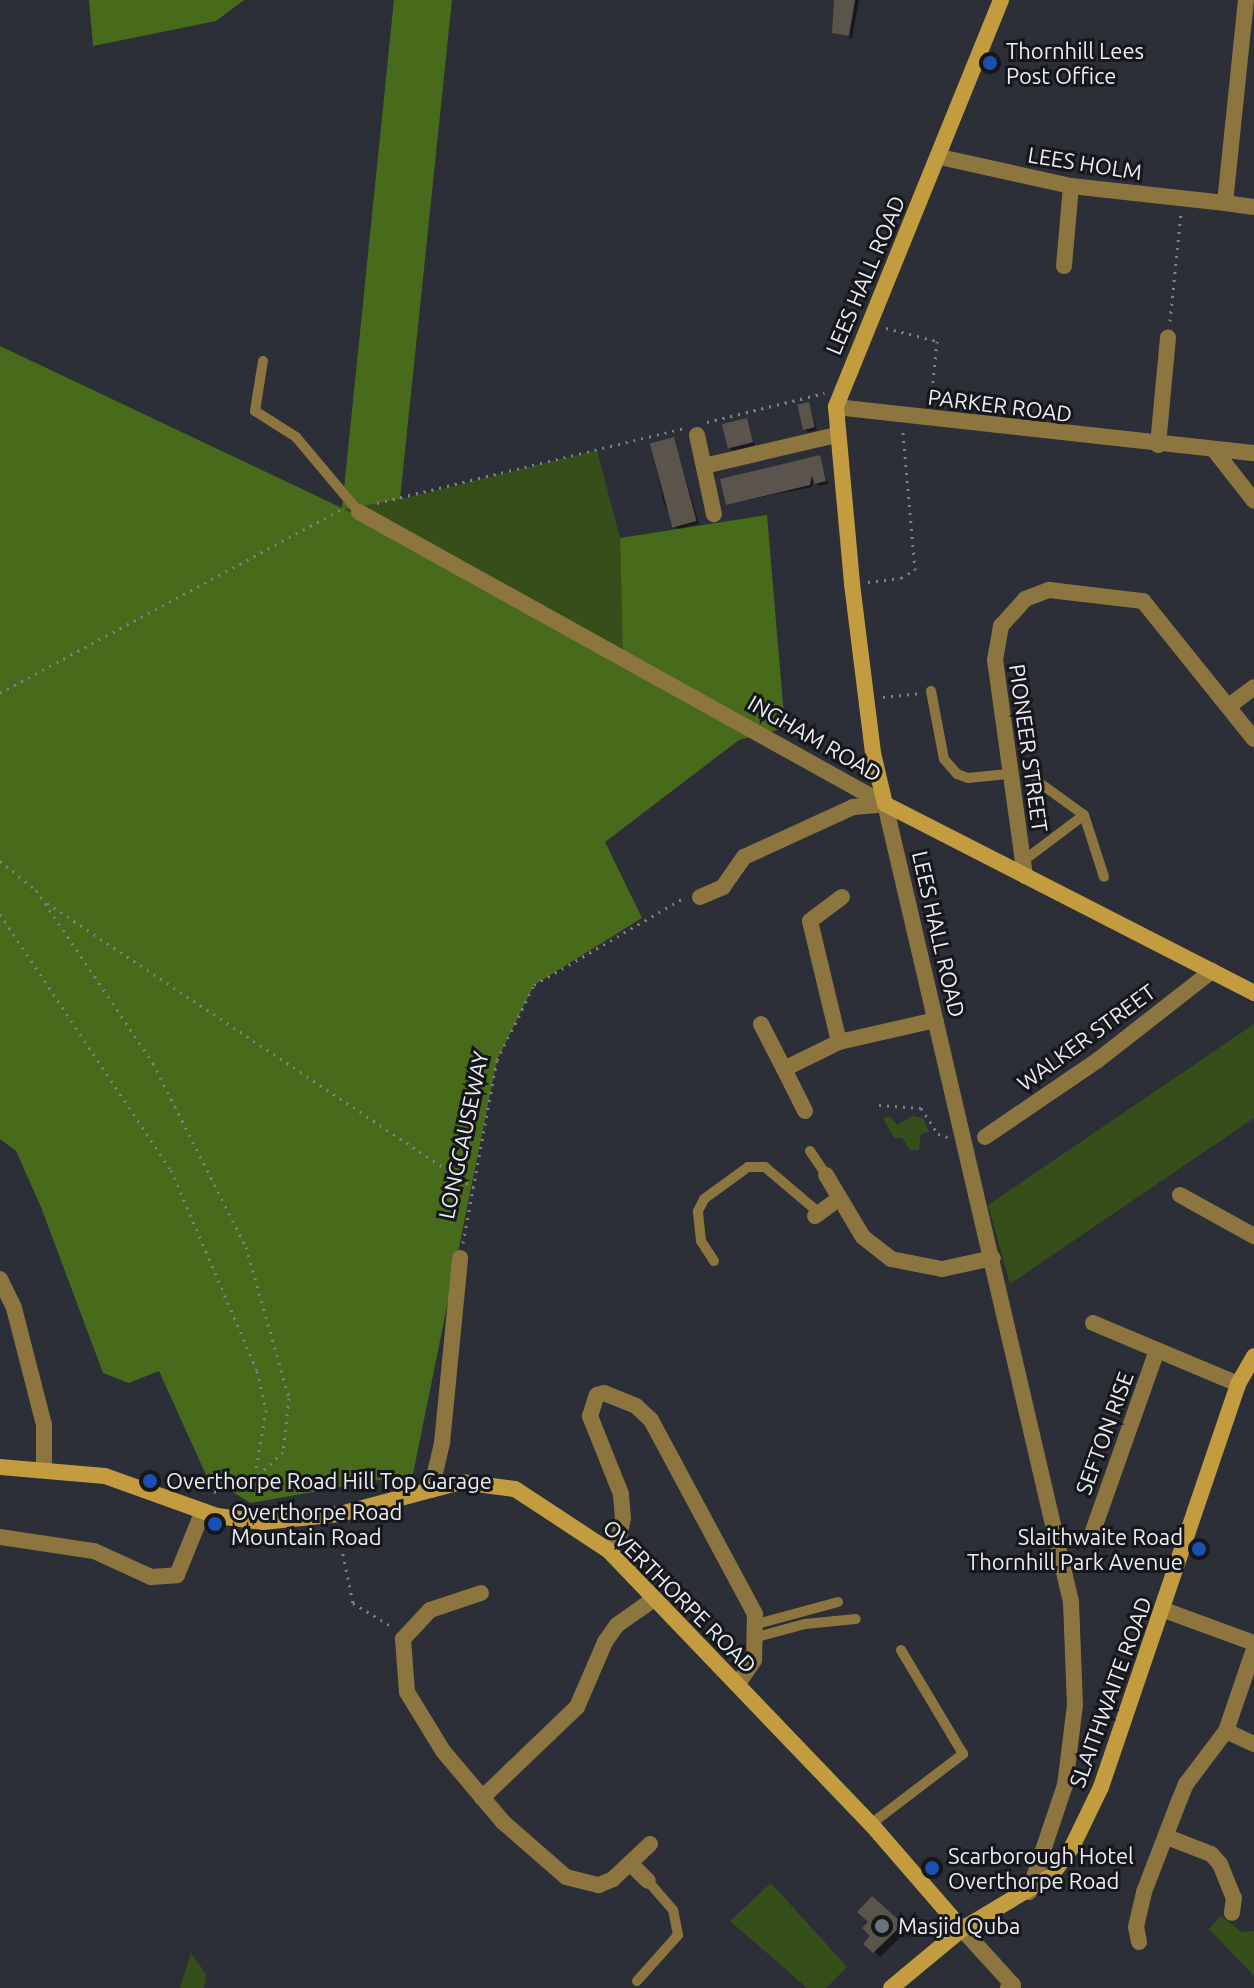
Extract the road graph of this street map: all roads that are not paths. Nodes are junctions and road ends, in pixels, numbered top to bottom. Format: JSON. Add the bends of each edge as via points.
{"nodes":[{"id":1,"x":1001,"y":0,"type":"edge"},
{"id":2,"x":1246,"y":0,"type":"edge"},
{"id":3,"x":940,"y":157,"type":"junction"},
{"id":4,"x":1071,"y":186,"type":"junction"},
{"id":5,"x":1225,"y":203,"type":"junction"},
{"id":6,"x":1254,"y":207,"type":"edge"},
{"id":7,"x":1064,"y":266,"type":"dead end"},
{"id":8,"x":1168,"y":337,"type":"road end"},
{"id":9,"x":263,"y":361,"type":"dead end"},
{"id":10,"x":836,"y":407,"type":"junction"},
{"id":11,"x":696,"y":428,"type":"road end"},
{"id":12,"x":836,"y":435,"type":"junction"},
{"id":13,"x":1158,"y":445,"type":"junction"},
{"id":14,"x":1215,"y":451,"type":"junction"},
{"id":15,"x":1254,"y":453,"type":"edge"},
{"id":16,"x":704,"y":466,"type":"junction"},
{"id":17,"x":1254,"y":501,"type":"edge"},
{"id":18,"x":356,"y":510,"type":"joint"},
{"id":19,"x":714,"y":514,"type":"dead end"},
{"id":20,"x":1254,"y":687,"type":"edge"},
{"id":21,"x":931,"y":691,"type":"road end"},
{"id":22,"x":1229,"y":706,"type":"junction"},
{"id":23,"x":1254,"y":739,"type":"edge"},
{"id":24,"x":1008,"y":774,"type":"junction"},
{"id":25,"x":1037,"y":781,"type":"dead end"},
{"id":26,"x":885,"y":804,"type":"junction"},
{"id":27,"x":1084,"y":815,"type":"junction"},
{"id":28,"x":1024,"y":868,"type":"junction"},
{"id":29,"x":1104,"y":877,"type":"dead end"},
{"id":30,"x":700,"y":897,"type":"road end"},
{"id":31,"x":842,"y":897,"type":"dead end"},
{"id":32,"x":1212,"y":971,"type":"junction"},
{"id":33,"x":1254,"y":993,"type":"edge"},
{"id":34,"x":936,"y":1020,"type":"junction"},
{"id":35,"x":761,"y":1024,"type":"dead end"},
{"id":36,"x":839,"y":1042,"type":"junction"},
{"id":37,"x":784,"y":1069,"type":"junction"},
{"id":38,"x":805,"y":1111,"type":"dead end"},
{"id":39,"x":985,"y":1137,"type":"dead end"},
{"id":40,"x":810,"y":1151,"type":"dead end"},
{"id":41,"x":826,"y":1175,"type":"joint"},
{"id":42,"x":1180,"y":1195,"type":"dead end"},
{"id":43,"x":837,"y":1200,"type":"junction"},
{"id":44,"x":816,"y":1214,"type":"joint"},
{"id":45,"x":1254,"y":1236,"type":"edge"},
{"id":46,"x":460,"y":1258,"type":"road end"},
{"id":47,"x":993,"y":1258,"type":"junction"},
{"id":48,"x":714,"y":1261,"type":"dead end"},
{"id":49,"x":0,"y":1279,"type":"edge"},
{"id":50,"x":1093,"y":1323,"type":"dead end"},
{"id":51,"x":1157,"y":1350,"type":"junction"},
{"id":52,"x":1254,"y":1356,"type":"edge"},
{"id":53,"x":1238,"y":1384,"type":"junction"},
{"id":54,"x":0,"y":1467,"type":"edge"},
{"id":55,"x":44,"y":1467,"type":"junction"},
{"id":56,"x":431,"y":1490,"type":"junction"},
{"id":57,"x":203,"y":1511,"type":"junction"},
{"id":58,"x":1093,"y":1531,"type":"dead end"},
{"id":59,"x":0,"y":1537,"type":"edge"},
{"id":60,"x":608,"y":1550,"type":"junction"},
{"id":61,"x":481,"y":1593,"type":"dead end"},
{"id":62,"x":654,"y":1599,"type":"junction"},
{"id":63,"x":838,"y":1602,"type":"dead end"},
{"id":64,"x":1164,"y":1610,"type":"junction"},
{"id":65,"x":856,"y":1619,"type":"dead end"},
{"id":66,"x":757,"y":1630,"type":"junction"},
{"id":67,"x":1254,"y":1646,"type":"edge"},
{"id":68,"x":901,"y":1650,"type":"dead end"},
{"id":69,"x":738,"y":1684,"type":"junction"},
{"id":70,"x":1226,"y":1731,"type":"junction"},
{"id":71,"x":1254,"y":1744,"type":"edge"},
{"id":72,"x":482,"y":1798,"type":"junction"},
{"id":73,"x":871,"y":1824,"type":"junction"},
{"id":74,"x":1167,"y":1837,"type":"junction"},
{"id":75,"x":650,"y":1844,"type":"dead end"},
{"id":76,"x":630,"y":1863,"type":"junction"},
{"id":77,"x":648,"y":1881,"type":"joint"},
{"id":78,"x":1029,"y":1892,"type":"junction"},
{"id":79,"x":1232,"y":1913,"type":"dead end"},
{"id":80,"x":962,"y":1929,"type":"junction"},
{"id":81,"x":1139,"y":1942,"type":"dead end"},
{"id":82,"x":637,"y":1981,"type":"dead end"},
{"id":83,"x":891,"y":1988,"type":"edge"},
{"id":84,"x":1008,"y":1988,"type":"edge"}],
"edges":[{"from":1,"to":3,"type":"street","name":"LEES HALL ROAD"},
{"from":2,"to":5,"type":"street"},
{"from":3,"to":4,"type":"street","name":"LEES HOLM"},
{"from":3,"to":10,"type":"street","name":"LEES HALL ROAD","via":[[866,324]]},
{"from":4,"to":5,"type":"street","name":"LEES HOLM"},
{"from":4,"to":7,"type":"street"},
{"from":5,"to":6,"type":"street","name":"LEES HOLM"},
{"from":8,"to":13,"type":"street"},
{"from":9,"to":18,"type":"lane","via":[[255,411],[296,437]]},
{"from":10,"to":12,"type":"street","name":"LEES HALL ROAD"},
{"from":10,"to":13,"type":"street","name":"PARKER ROAD"},
{"from":11,"to":16,"type":"street"},
{"from":12,"to":16,"type":"street"},
{"from":12,"to":26,"type":"street","name":"LEES HALL ROAD","via":[[867,699]]},
{"from":13,"to":14,"type":"street","name":"PARKER ROAD"},
{"from":14,"to":15,"type":"street","name":"PARKER ROAD"},
{"from":14,"to":17,"type":"street"},
{"from":16,"to":19,"type":"street"},
{"from":18,"to":26,"type":"street","name":"INGHAM ROAD"},
{"from":20,"to":22,"type":"street"},
{"from":21,"to":24,"type":"lane","via":[[944,759],[957,774]]},
{"from":22,"to":23,"type":"street","name":"PIONEER STREET"},
{"from":22,"to":24,"type":"street","name":"PIONEER STREET","via":[[1143,601],[1049,590],[1007,616],[995,648]]},
{"from":24,"to":28,"type":"street","name":"PIONEER STREET"},
{"from":25,"to":27,"type":"lane"},
{"from":26,"to":28,"type":"street","name":"INGHAM ROAD"},
{"from":26,"to":30,"type":"street","via":[[853,807],[744,857],[723,887]]},
{"from":26,"to":34,"type":"street","name":"LEES HALL ROAD"},
{"from":27,"to":28,"type":"lane"},
{"from":27,"to":29,"type":"lane"},
{"from":28,"to":32,"type":"street","name":"INGHAM ROAD"},
{"from":31,"to":36,"type":"street","via":[[810,921]]},
{"from":32,"to":33,"type":"street","name":"INGHAM ROAD"},
{"from":32,"to":39,"type":"street","name":"WALKER STREET","via":[[1098,1060]]},
{"from":34,"to":36,"type":"street"},
{"from":34,"to":47,"type":"street","name":"LEES HALL ROAD"},
{"from":35,"to":37,"type":"street"},
{"from":36,"to":37,"type":"street"},
{"from":37,"to":38,"type":"street"},
{"from":40,"to":41,"type":"lane"},
{"from":41,"to":43,"type":"street"},
{"from":42,"to":45,"type":"street"},
{"from":43,"to":44,"type":"street"},
{"from":43,"to":47,"type":"street","via":[[871,1245],[903,1264],[942,1269]]},
{"from":44,"to":48,"type":"lane","via":[[765,1167],[748,1167],[704,1199],[698,1211],[701,1241]]},
{"from":46,"to":56,"type":"street","via":[[442,1443]]},
{"from":47,"to":78,"type":"street","name":"LEES HALL ROAD","via":[[1071,1602],[1075,1705],[1065,1785]]},
{"from":49,"to":55,"type":"street","via":[[14,1308],[44,1425]]},
{"from":50,"to":51,"type":"street"},
{"from":51,"to":53,"type":"street"},
{"from":51,"to":58,"type":"street","name":"SEFTON RISE"},
{"from":52,"to":53,"type":"street","name":"SLAITHWAITE ROAD"},
{"from":53,"to":64,"type":"street","name":"SLAITHWAITE ROAD"},
{"from":54,"to":55,"type":"street","name":"OVERTHORPE ROAD"},
{"from":55,"to":57,"type":"street","name":"OVERTHORPE ROAD","via":[[105,1476]]},
{"from":56,"to":57,"type":"street","name":"OVERTHORPE ROAD","via":[[340,1514],[263,1522]]},
{"from":56,"to":60,"type":"street","name":"OVERTHORPE ROAD","via":[[461,1482],[515,1489]]},
{"from":57,"to":59,"type":"street","via":[[177,1575],[151,1577],[94,1551]]},
{"from":60,"to":62,"type":"street","name":"OVERTHORPE ROAD"},
{"from":60,"to":66,"type":"street","via":[[619,1538],[623,1518],[621,1494],[590,1416],[597,1395],[604,1393],[636,1406],[651,1420],[689,1485]]},
{"from":61,"to":72,"type":"street","via":[[430,1610],[403,1639],[407,1692],[443,1751]]},
{"from":62,"to":69,"type":"street","name":"OVERTHORPE ROAD"},
{"from":62,"to":72,"type":"street","via":[[623,1620],[605,1642],[577,1707]]},
{"from":63,"to":66,"type":"lane"},
{"from":64,"to":67,"type":"street"},
{"from":64,"to":78,"type":"street","name":"SLAITHWAITE ROAD","via":[[1101,1787],[1072,1847],[1051,1876]]},
{"from":65,"to":66,"type":"lane"},
{"from":66,"to":69,"type":"street","via":[[754,1660]]},
{"from":67,"to":70,"type":"street"},
{"from":68,"to":73,"type":"lane","via":[[963,1754]]},
{"from":69,"to":73,"type":"street","name":"OVERTHORPE ROAD"},
{"from":70,"to":71,"type":"street"},
{"from":70,"to":74,"type":"street","via":[[1186,1784]]},
{"from":72,"to":76,"type":"street","via":[[574,1881],[599,1885]]},
{"from":73,"to":80,"type":"street","name":"OVERTHORPE ROAD"},
{"from":74,"to":79,"type":"street","via":[[1211,1854],[1220,1864],[1234,1898]]},
{"from":74,"to":81,"type":"street","via":[[1144,1892],[1136,1927]]},
{"from":75,"to":76,"type":"street"},
{"from":76,"to":77,"type":"street"},
{"from":77,"to":82,"type":"lane","via":[[673,1910],[679,1926],[678,1935]]},
{"from":78,"to":80,"type":"street","name":"SLAITHWAITE ROAD"},
{"from":80,"to":83,"type":"street","name":"SLAITHWAITE ROAD"},
{"from":80,"to":84,"type":"street","via":[[1013,1985]]}]}
